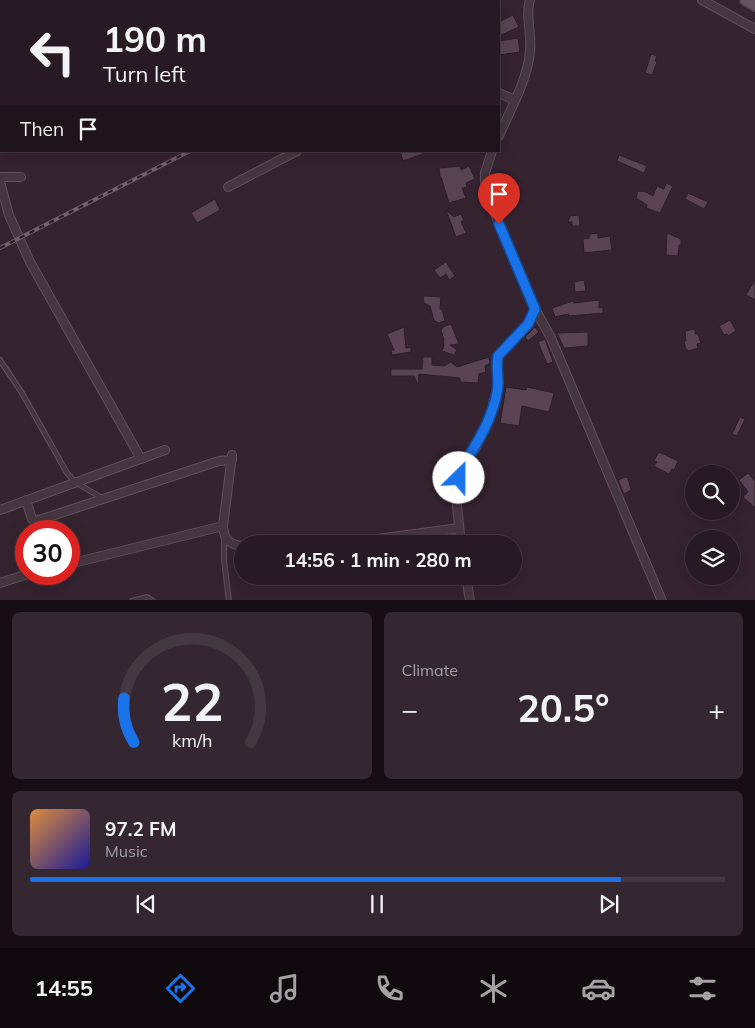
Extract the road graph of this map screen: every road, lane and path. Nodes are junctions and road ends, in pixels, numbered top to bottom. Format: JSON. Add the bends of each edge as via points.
{"nodes":[{"id":1,"x":530,"y":0,"type":"edge"},
{"id":2,"x":702,"y":0,"type":"edge"},
{"id":3,"x":746,"y":0,"type":"edge"},
{"id":4,"x":755,"y":5,"type":"edge"},
{"id":5,"x":755,"y":29,"type":"edge"},
{"id":6,"x":500,"y":93,"type":"edge"},
{"id":7,"x":515,"y":100,"type":"junction"},
{"id":8,"x":500,"y":134,"type":"edge"},
{"id":9,"x":295,"y":152,"type":"edge"},
{"id":10,"x":492,"y":152,"type":"edge"},
{"id":11,"x":0,"y":177,"type":"edge"},
{"id":12,"x":21,"y":177,"type":"dead end"},
{"id":13,"x":0,"y":182,"type":"edge"},
{"id":14,"x":228,"y":187,"type":"dead end"},
{"id":15,"x":535,"y":309,"type":"junction"},
{"id":16,"x":0,"y":360,"type":"edge"},
{"id":17,"x":165,"y":450,"type":"dead end"},
{"id":18,"x":141,"y":459,"type":"junction"},
{"id":19,"x":75,"y":482,"type":"junction"},
{"id":20,"x":104,"y":499,"type":"junction"},
{"id":21,"x":26,"y":500,"type":"junction"},
{"id":22,"x":0,"y":510,"type":"edge"},
{"id":23,"x":223,"y":526,"type":"junction"},
{"id":24,"x":459,"y":528,"type":"junction"},
{"id":25,"x":407,"y":535,"type":"edge"},
{"id":26,"x":460,"y":535,"type":"edge"},
{"id":27,"x":224,"y":537,"type":"junction"},
{"id":28,"x":234,"y":545,"type":"edge"},
{"id":29,"x":80,"y":561,"type":"edge"},
{"id":30,"x":15,"y":578,"type":"edge"},
{"id":31,"x":0,"y":583,"type":"edge"},
{"id":32,"x":468,"y":585,"type":"edge"},
{"id":33,"x":132,"y":600,"type":"edge"},
{"id":34,"x":153,"y":600,"type":"edge"},
{"id":35,"x":230,"y":600,"type":"edge"},
{"id":36,"x":470,"y":600,"type":"edge"},
{"id":37,"x":662,"y":600,"type":"edge"}],
"edges":[{"from":1,"to":7,"type":"street","via":[[530,53]]},
{"from":2,"to":5,"type":"street"},
{"from":3,"to":4,"type":"main road"},
{"from":6,"to":7,"type":"street"},
{"from":7,"to":8,"type":"street"},
{"from":9,"to":14,"type":"street"},
{"from":10,"to":15,"type":"street","via":[[484,173],[485,190]]},
{"from":11,"to":12,"type":"street"},
{"from":13,"to":18,"type":"street","via":[[9,215],[30,262]]},
{"from":15,"to":24,"type":"street","via":[[528,324],[498,356],[498,384],[490,417],[459,478]]},
{"from":15,"to":37,"type":"street","via":[[551,338]]},
{"from":16,"to":19,"type":"lane"},
{"from":17,"to":18,"type":"street"},
{"from":18,"to":19,"type":"street"},
{"from":19,"to":20,"type":"lane"},
{"from":19,"to":21,"type":"street"},
{"from":20,"to":21,"type":"street","via":[[36,521],[32,519]]},
{"from":20,"to":23,"type":"street","via":[[232,457]]},
{"from":21,"to":22,"type":"street"},
{"from":23,"to":27,"type":"street"},
{"from":23,"to":29,"type":"street"},
{"from":24,"to":25,"type":"street"},
{"from":24,"to":26,"type":"street"},
{"from":27,"to":28,"type":"street"},
{"from":27,"to":35,"type":"lane"},
{"from":30,"to":31,"type":"street"},
{"from":32,"to":36,"type":"street"},
{"from":33,"to":34,"type":"lane","via":[[147,597]]}]}
